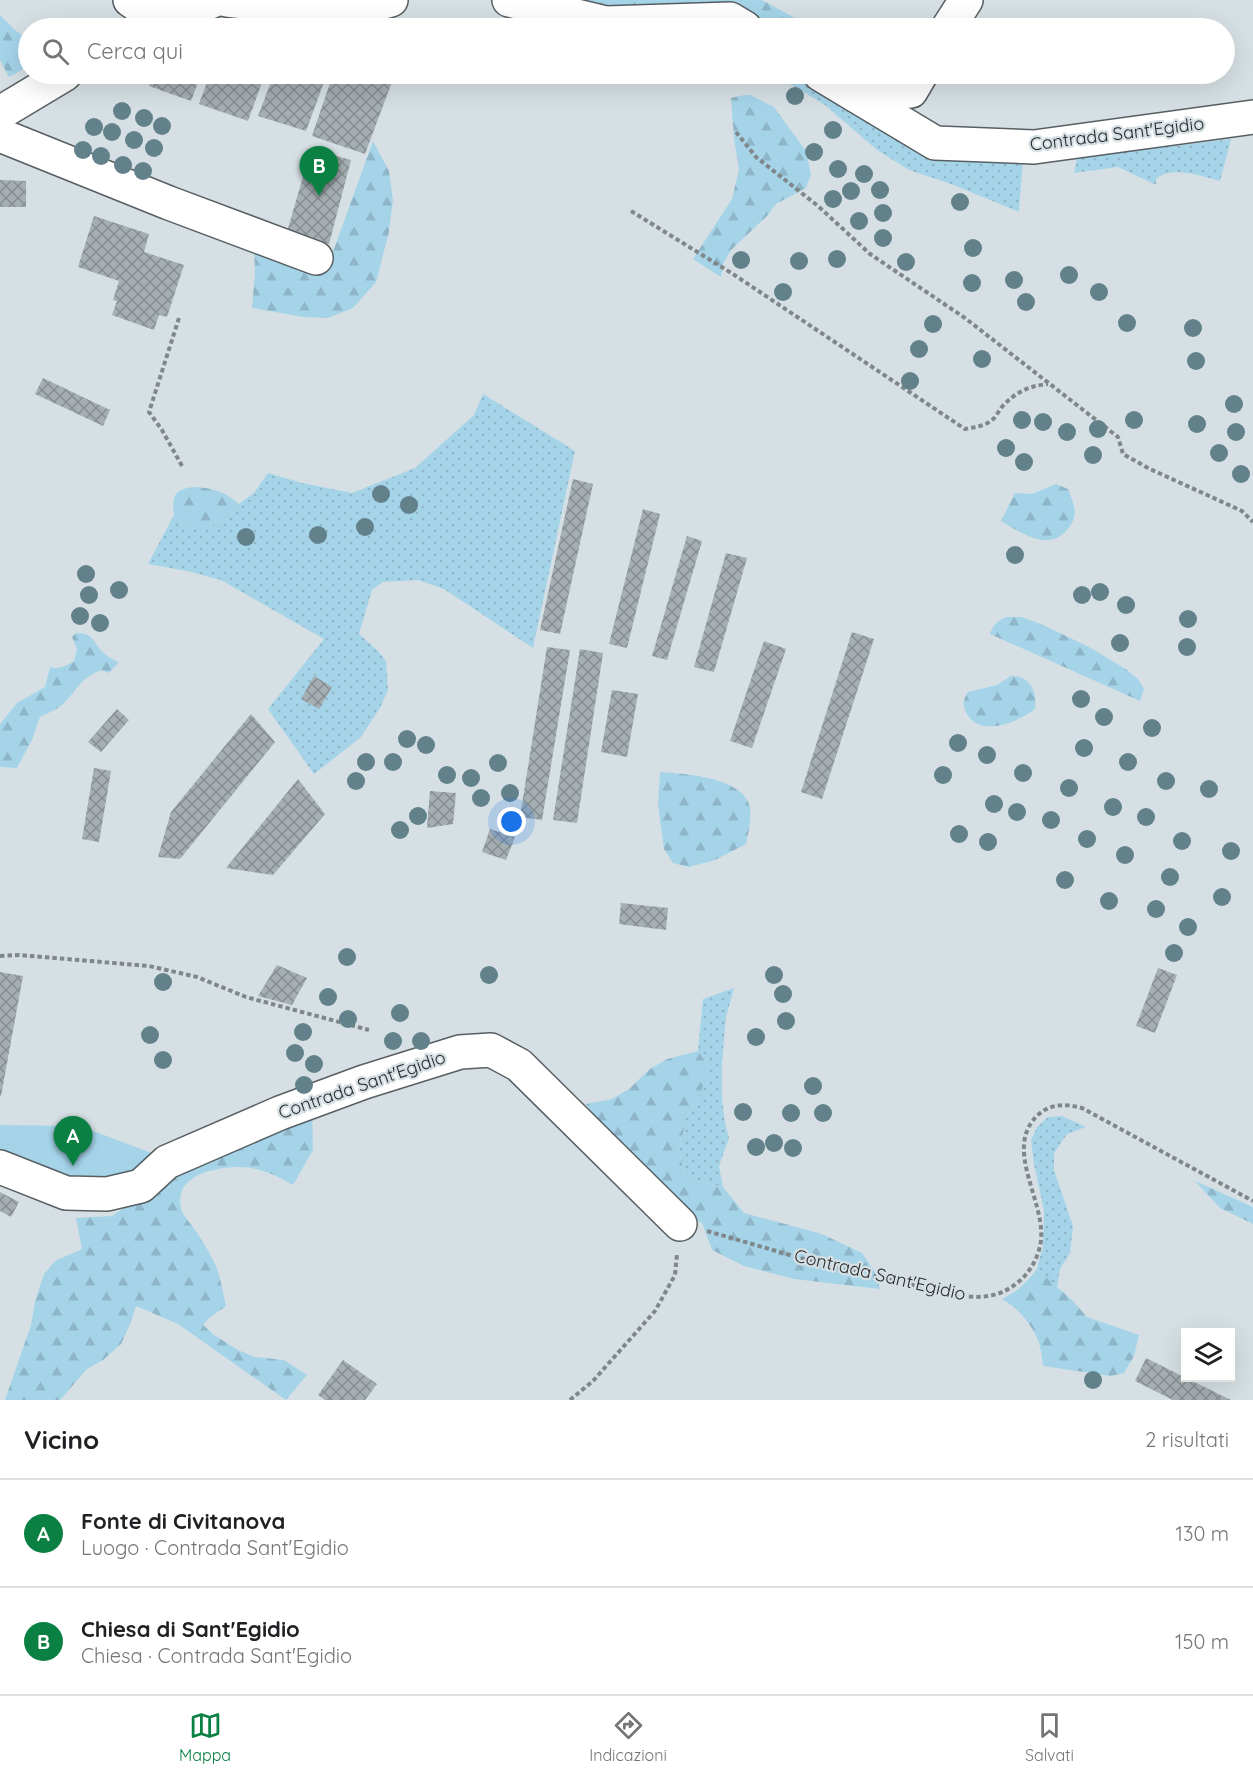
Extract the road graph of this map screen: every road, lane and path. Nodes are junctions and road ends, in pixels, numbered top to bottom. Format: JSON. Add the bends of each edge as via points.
{"nodes":[{"id":1,"x":130,"y":0,"type":"edge"},
{"id":2,"x":227,"y":0,"type":"edge"},
{"id":3,"x":391,"y":0,"type":"edge"},
{"id":4,"x":509,"y":0,"type":"edge"},
{"id":5,"x":966,"y":0,"type":"edge"},
{"id":6,"x":202,"y":5,"type":"edge"},
{"id":7,"x":171,"y":18,"type":"edge"},
{"id":8,"x":585,"y":18,"type":"edge"},
{"id":9,"x":954,"y":18,"type":"edge"},
{"id":10,"x":48,"y":84,"type":"edge"},
{"id":11,"x":837,"y":84,"type":"edge"},
{"id":12,"x":915,"y":84,"type":"edge"},
{"id":13,"x":855,"y":95,"type":"junction"},
{"id":14,"x":0,"y":113,"type":"edge"},
{"id":15,"x":1253,"y":117,"type":"edge"},
{"id":16,"x":736,"y":132,"type":"dead end"},
{"id":17,"x":0,"y":135,"type":"edge"},
{"id":18,"x":631,"y":211,"type":"dead end"},
{"id":19,"x":316,"y":258,"type":"dead end"},
{"id":20,"x":179,"y":318,"type":"dead end"},
{"id":21,"x":1048,"y":384,"type":"junction"},
{"id":22,"x":182,"y":466,"type":"dead end"},
{"id":23,"x":1253,"y":522,"type":"edge"},
{"id":24,"x":0,"y":956,"type":"edge"},
{"id":25,"x":369,"y":1030,"type":"dead end"},
{"id":26,"x":0,"y":1167,"type":"edge"},
{"id":27,"x":1253,"y":1201,"type":"edge"},
{"id":28,"x":680,"y":1224,"type":"junction"},
{"id":29,"x":570,"y":1400,"type":"edge"}],
"edges":[{"from":1,"to":6,"type":"street","via":[[140,7]]},
{"from":2,"to":3,"type":"street","via":[[342,13]]},
{"from":4,"to":8,"type":"street"},
{"from":5,"to":9,"type":"street"},
{"from":6,"to":7,"type":"street"},
{"from":10,"to":14,"type":"street"},
{"from":11,"to":13,"type":"street","name":"Contrada Sant'Egidio"},
{"from":12,"to":13,"type":"street","via":[[911,91]]},
{"from":13,"to":15,"type":"street","name":"Contrada Sant'Egidio","via":[[935,143],[1034,147]]},
{"from":16,"to":21,"type":"path","via":[[756,157],[870,254],[965,318]]},
{"from":17,"to":19,"type":"street"},
{"from":18,"to":21,"type":"path","via":[[965,429],[993,419],[1017,393]]},
{"from":20,"to":22,"type":"path","via":[[149,412]]},
{"from":21,"to":23,"type":"path","via":[[1118,437],[1123,454],[1242,511]]},
{"from":24,"to":25,"type":"path","via":[[149,966]]},
{"from":26,"to":28,"type":"street","name":"Contrada Sant'Egidio","via":[[66,1192],[107,1194],[141,1186],[167,1162],[280,1113],[460,1052],[491,1050],[519,1065]]},
{"from":27,"to":28,"type":"path","name":"Contrada Sant'Egidio","via":[[1069,1104],[1043,1111],[1026,1131],[1024,1158],[1041,1222],[1041,1242],[1024,1277],[991,1296],[971,1298],[814,1262]]},
{"from":28,"to":29,"type":"path","via":[[675,1275],[656,1311],[593,1381]]}]}
